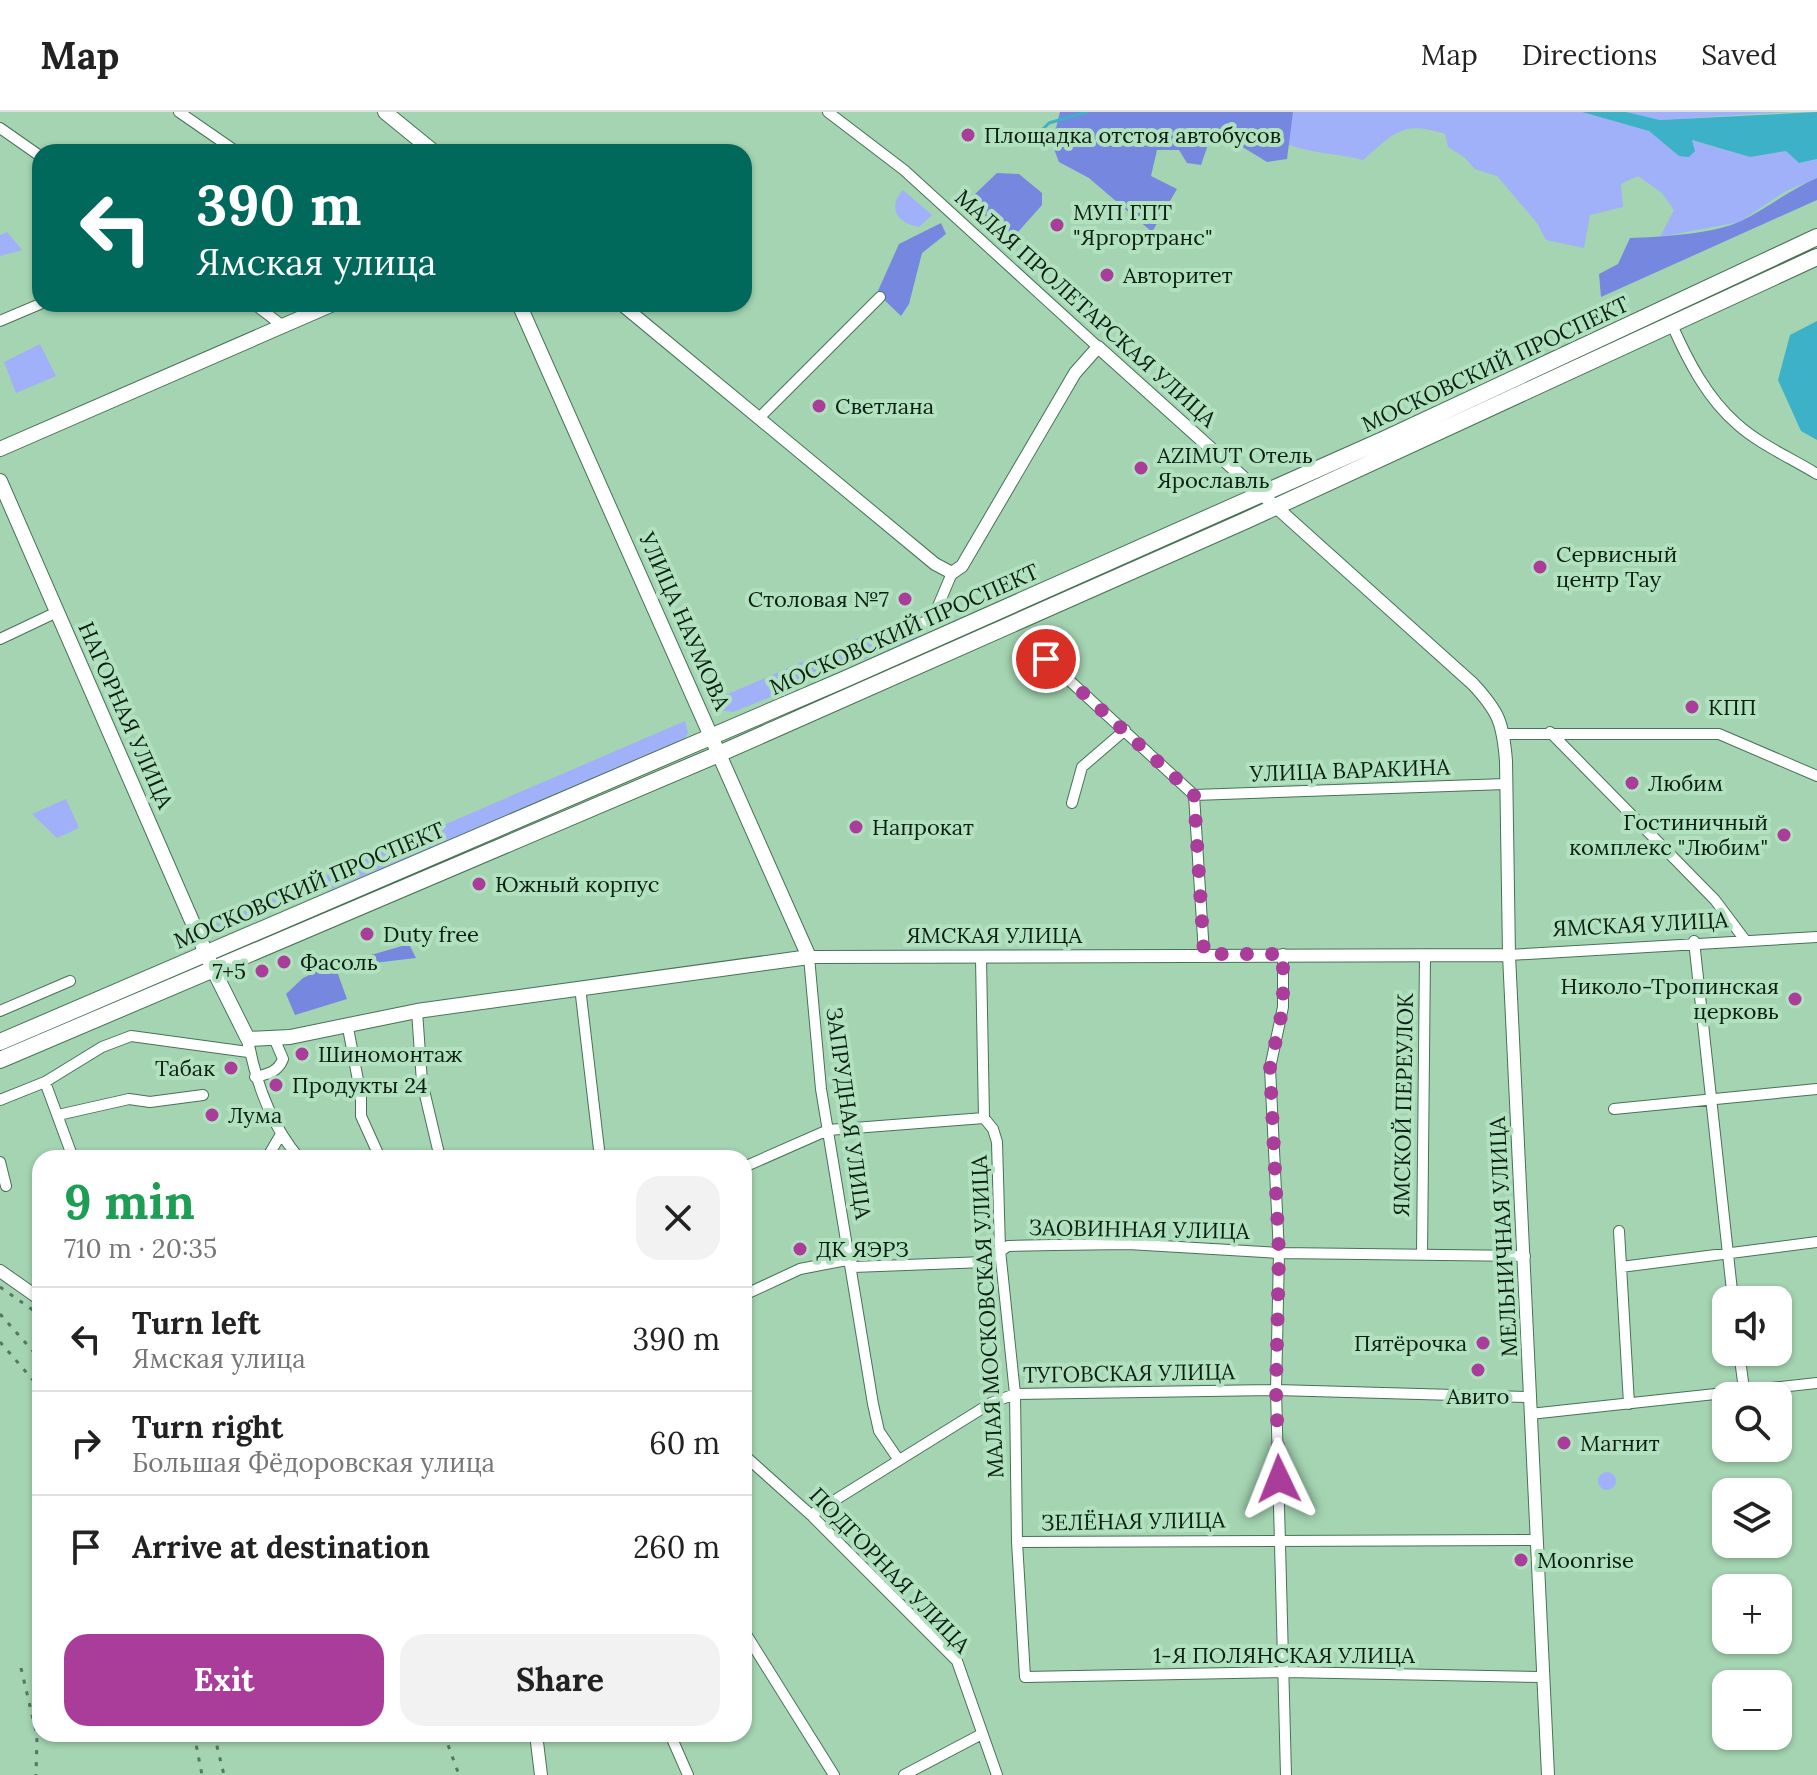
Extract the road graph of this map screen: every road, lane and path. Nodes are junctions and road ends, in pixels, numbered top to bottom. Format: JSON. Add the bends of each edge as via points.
{"nodes":[{"id":1,"x":179,"y":112,"type":"edge"},
{"id":2,"x":385,"y":112,"type":"edge"},
{"id":3,"x":828,"y":112,"type":"edge"},
{"id":4,"x":0,"y":128,"type":"edge"},
{"id":5,"x":225,"y":144,"type":"edge"},
{"id":6,"x":424,"y":144,"type":"edge"},
{"id":7,"x":32,"y":150,"type":"edge"},
{"id":8,"x":1817,"y":237,"type":"edge"},
{"id":9,"x":1817,"y":257,"type":"edge"},
{"id":10,"x":880,"y":297,"type":"dead end"},
{"id":11,"x":32,"y":307,"type":"edge"},
{"id":12,"x":265,"y":312,"type":"edge"},
{"id":13,"x":315,"y":312,"type":"edge"},
{"id":14,"x":523,"y":312,"type":"edge"},
{"id":15,"x":631,"y":312,"type":"edge"},
{"id":16,"x":0,"y":321,"type":"edge"},
{"id":17,"x":1672,"y":325,"type":"junction"},
{"id":18,"x":283,"y":326,"type":"junction"},
{"id":19,"x":1098,"y":347,"type":"junction"},
{"id":20,"x":760,"y":417,"type":"junction"},
{"id":21,"x":2,"y":443,"type":"edge"},
{"id":22,"x":1817,"y":474,"type":"edge"},
{"id":23,"x":0,"y":481,"type":"edge"},
{"id":24,"x":1263,"y":493,"type":"junction"},
{"id":25,"x":1278,"y":507,"type":"junction"},
{"id":26,"x":952,"y":573,"type":"junction"},
{"id":27,"x":57,"y":612,"type":"junction"},
{"id":28,"x":920,"y":624,"type":"dead end"},
{"id":29,"x":0,"y":639,"type":"edge"},
{"id":30,"x":1046,"y":659,"type":"dead end"},
{"id":31,"x":1490,"y":702,"type":"joint"},
{"id":32,"x":1125,"y":730,"type":"junction"},
{"id":33,"x":1550,"y":732,"type":"junction"},
{"id":34,"x":1504,"y":734,"type":"junction"},
{"id":35,"x":713,"y":736,"type":"junction"},
{"id":36,"x":721,"y":753,"type":"junction"},
{"id":37,"x":1817,"y":776,"type":"edge"},
{"id":38,"x":1506,"y":784,"type":"junction"},
{"id":39,"x":1194,"y":795,"type":"junction"},
{"id":40,"x":1072,"y":803,"type":"dead end"},
{"id":41,"x":1817,"y":937,"type":"edge"},
{"id":42,"x":1745,"y":940,"type":"junction"},
{"id":43,"x":1694,"y":941,"type":"junction"},
{"id":44,"x":1204,"y":954,"type":"junction"},
{"id":45,"x":1283,"y":954,"type":"junction"},
{"id":46,"x":1425,"y":955,"type":"junction"},
{"id":47,"x":1509,"y":955,"type":"junction"},
{"id":48,"x":809,"y":957,"type":"junction"},
{"id":49,"x":981,"y":958,"type":"junction"},
{"id":50,"x":209,"y":960,"type":"junction"},
{"id":51,"x":70,"y":981,"type":"dead end"},
{"id":52,"x":580,"y":987,"type":"junction"},
{"id":53,"x":0,"y":1011,"type":"edge"},
{"id":54,"x":417,"y":1011,"type":"junction"},
{"id":55,"x":348,"y":1028,"type":"junction"},
{"id":56,"x":274,"y":1038,"type":"junction"},
{"id":57,"x":248,"y":1039,"type":"junction"},
{"id":58,"x":0,"y":1042,"type":"edge"},
{"id":59,"x":0,"y":1060,"type":"edge"},
{"id":60,"x":255,"y":1077,"type":"junction"},
{"id":61,"x":45,"y":1082,"type":"junction"},
{"id":62,"x":1817,"y":1089,"type":"edge"},
{"id":63,"x":203,"y":1095,"type":"dead end"},
{"id":64,"x":1710,"y":1099,"type":"junction"},
{"id":65,"x":0,"y":1100,"type":"edge"},
{"id":66,"x":1614,"y":1109,"type":"dead end"},
{"id":67,"x":58,"y":1115,"type":"junction"},
{"id":68,"x":984,"y":1118,"type":"junction"},
{"id":69,"x":828,"y":1130,"type":"junction"},
{"id":70,"x":281,"y":1134,"type":"junction"},
{"id":71,"x":70,"y":1150,"type":"edge"},
{"id":72,"x":272,"y":1150,"type":"edge"},
{"id":73,"x":293,"y":1150,"type":"edge"},
{"id":74,"x":376,"y":1150,"type":"edge"},
{"id":75,"x":438,"y":1150,"type":"edge"},
{"id":76,"x":599,"y":1150,"type":"edge"},
{"id":77,"x":0,"y":1162,"type":"edge"},
{"id":78,"x":752,"y":1163,"type":"edge"},
{"id":79,"x":6,"y":1186,"type":"dead end"},
{"id":80,"x":1619,"y":1231,"type":"dead end"},
{"id":81,"x":1817,"y":1242,"type":"edge"},
{"id":82,"x":1000,"y":1250,"type":"junction"},
{"id":83,"x":1726,"y":1251,"type":"junction"},
{"id":84,"x":1279,"y":1253,"type":"junction"},
{"id":85,"x":1422,"y":1255,"type":"junction"},
{"id":86,"x":1525,"y":1256,"type":"junction"},
{"id":87,"x":852,"y":1263,"type":"junction"},
{"id":88,"x":1621,"y":1267,"type":"junction"},
{"id":89,"x":0,"y":1271,"type":"edge"},
{"id":90,"x":1731,"y":1286,"type":"edge"},
{"id":91,"x":752,"y":1291,"type":"edge"},
{"id":92,"x":32,"y":1293,"type":"edge"},
{"id":93,"x":1817,"y":1383,"type":"edge"},
{"id":94,"x":1792,"y":1385,"type":"edge"},
{"id":95,"x":1276,"y":1390,"type":"junction"},
{"id":96,"x":1712,"y":1393,"type":"edge"},
{"id":97,"x":1015,"y":1394,"type":"junction"},
{"id":98,"x":1530,"y":1397,"type":"junction"},
{"id":99,"x":1629,"y":1404,"type":"junction"},
{"id":100,"x":1530,"y":1414,"type":"junction"},
{"id":101,"x":898,"y":1459,"type":"junction"},
{"id":102,"x":752,"y":1462,"type":"edge"},
{"id":103,"x":811,"y":1515,"type":"junction"},
{"id":104,"x":1282,"y":1539,"type":"junction"},
{"id":105,"x":1537,"y":1540,"type":"junction"},
{"id":106,"x":1017,"y":1542,"type":"junction"},
{"id":107,"x":752,"y":1644,"type":"edge"},
{"id":108,"x":1286,"y":1672,"type":"junction"},
{"id":109,"x":1025,"y":1677,"type":"joint"},
{"id":110,"x":1542,"y":1677,"type":"junction"},
{"id":111,"x":980,"y":1735,"type":"junction"},
{"id":112,"x":537,"y":1742,"type":"edge"},
{"id":113,"x":674,"y":1742,"type":"edge"},
{"id":114,"x":541,"y":1775,"type":"edge"},
{"id":115,"x":688,"y":1775,"type":"edge"},
{"id":116,"x":834,"y":1775,"type":"edge"},
{"id":117,"x":904,"y":1775,"type":"edge"},
{"id":118,"x":997,"y":1775,"type":"edge"},
{"id":119,"x":1286,"y":1775,"type":"edge"},
{"id":120,"x":1548,"y":1775,"type":"edge"}],
"edges":[{"from":1,"to":5,"type":"street"},
{"from":2,"to":6,"type":"main road"},
{"from":3,"to":19,"type":"street","name":"МАЛАЯ ПРОЛЕТАРСКАЯ УЛИЦА","via":[[904,170]]},
{"from":4,"to":7,"type":"street"},
{"from":8,"to":24,"type":"main road","name":"МОСКОВСКИЙ ПРОСПЕКТ"},
{"from":9,"to":17,"type":"main road","name":"МОСКОВСКИЙ ПРОСПЕКТ"},
{"from":10,"to":20,"type":"street"},
{"from":11,"to":16,"type":"street"},
{"from":12,"to":18,"type":"street"},
{"from":13,"to":18,"type":"main road"},
{"from":14,"to":35,"type":"main road","name":"УЛИЦА НАУМОВА"},
{"from":15,"to":20,"type":"street"},
{"from":17,"to":22,"type":"street","via":[[1715,402],[1738,426]]},
{"from":17,"to":25,"type":"main road","name":"МОСКОВСКИЙ ПРОСПЕКТ"},
{"from":18,"to":21,"type":"main road"},
{"from":19,"to":24,"type":"street","name":"МАЛАЯ ПРОЛЕТАРСКАЯ УЛИЦА"},
{"from":19,"to":26,"type":"street","via":[[1075,373],[962,566]]},
{"from":20,"to":26,"type":"street"},
{"from":23,"to":27,"type":"main road","name":"НАГОРНАЯ УЛИЦА"},
{"from":24,"to":25,"type":"street","name":"МАЛАЯ ПРОЛЕТАРСКАЯ УЛИЦА"},
{"from":24,"to":35,"type":"main road","name":"МОСКОВСКИЙ ПРОСПЕКТ"},
{"from":25,"to":31,"type":"street","name":"МАЛАЯ ПРОЛЕТАРСКАЯ УЛИЦА"},
{"from":25,"to":36,"type":"main road","name":"МОСКОВСКИЙ ПРОСПЕКТ"},
{"from":26,"to":28,"type":"street","via":[[933,618]]},
{"from":27,"to":29,"type":"street"},
{"from":27,"to":50,"type":"main road","name":"НАГОРНАЯ УЛИЦА"},
{"from":30,"to":32,"type":"street"},
{"from":31,"to":34,"type":"street","name":"МЕЛЬНИЧНАЯ УЛИЦА"},
{"from":32,"to":39,"type":"street"},
{"from":32,"to":40,"type":"street","via":[[1082,767]]},
{"from":33,"to":34,"type":"street"},
{"from":33,"to":37,"type":"street","via":[[1719,734]]},
{"from":33,"to":42,"type":"street","via":[[1715,900]]},
{"from":34,"to":38,"type":"street","name":"МЕЛЬНИЧНАЯ УЛИЦА"},
{"from":35,"to":36,"type":"main road","name":"УЛИЦА НАУМОВА"},
{"from":35,"to":50,"type":"main road","name":"МОСКОВСКИЙ ПРОСПЕКТ"},
{"from":36,"to":48,"type":"main road","name":"УЛИЦА НАУМОВА"},
{"from":36,"to":50,"type":"main road","name":"МОСКОВСКИЙ ПРОСПЕКТ"},
{"from":38,"to":39,"type":"street","name":"УЛИЦА ВАРАКИНА"},
{"from":38,"to":47,"type":"street","name":"МЕЛЬНИЧНАЯ УЛИЦА"},
{"from":39,"to":44,"type":"street"},
{"from":41,"to":42,"type":"street","name":"ЯМСКАЯ УЛИЦА"},
{"from":42,"to":43,"type":"street","name":"ЯМСКАЯ УЛИЦА"},
{"from":43,"to":47,"type":"street","name":"ЯМСКАЯ УЛИЦА"},
{"from":43,"to":64,"type":"street"},
{"from":44,"to":45,"type":"street","name":"ЯМСКАЯ УЛИЦА"},
{"from":44,"to":49,"type":"street","name":"ЯМСКАЯ УЛИЦА"},
{"from":45,"to":46,"type":"street","name":"ЯМСКАЯ УЛИЦА"},
{"from":45,"to":84,"type":"street","via":[[1283,1007],[1270,1068]]},
{"from":46,"to":47,"type":"street","name":"ЯМСКАЯ УЛИЦА"},
{"from":46,"to":85,"type":"street","name":"ЯМСКОЙ ПЕРЕУЛОК"},
{"from":47,"to":86,"type":"street","name":"МЕЛЬНИЧНАЯ УЛИЦА"},
{"from":48,"to":49,"type":"street","name":"ЯМСКАЯ УЛИЦА"},
{"from":48,"to":52,"type":"main road","name":"ЯМСКАЯ УЛИЦА"},
{"from":48,"to":69,"type":"street","name":"ЗАПРУДНАЯ УЛИЦА"},
{"from":49,"to":68,"type":"street","name":"МАЛАЯ МОСКОВСКАЯ УЛИЦА"},
{"from":50,"to":57,"type":"main road","name":"НАГОРНАЯ УЛИЦА"},
{"from":50,"to":58,"type":"main road","name":"МОСКОВСКИЙ ПРОСПЕКТ"},
{"from":50,"to":59,"type":"main road","name":"МОСКОВСКИЙ ПРОСПЕКТ"},
{"from":51,"to":53,"type":"street"},
{"from":52,"to":54,"type":"main road","name":"ЯМСКАЯ УЛИЦА"},
{"from":52,"to":76,"type":"street"},
{"from":54,"to":55,"type":"main road","name":"ЯМСКАЯ УЛИЦА"},
{"from":54,"to":75,"type":"street","via":[[422,1082]]},
{"from":55,"to":56,"type":"main road","name":"ЯМСКАЯ УЛИЦА"},
{"from":55,"to":74,"type":"street","via":[[361,1116]]},
{"from":56,"to":57,"type":"main road","name":"ЯМСКАЯ УЛИЦА"},
{"from":56,"to":60,"type":"street","via":[[281,1065]]},
{"from":57,"to":60,"type":"street"},
{"from":57,"to":61,"type":"street","via":[[248,1052],[131,1036]]},
{"from":60,"to":70,"type":"street"},
{"from":61,"to":65,"type":"street"},
{"from":61,"to":67,"type":"street"},
{"from":62,"to":64,"type":"street"},
{"from":63,"to":67,"type":"street","via":[[150,1102],[129,1099]]},
{"from":64,"to":66,"type":"street"},
{"from":64,"to":83,"type":"street"},
{"from":67,"to":71,"type":"street"},
{"from":68,"to":69,"type":"street"},
{"from":68,"to":82,"type":"street","name":"МАЛАЯ МОСКОВСКАЯ УЛИЦА","via":[[997,1142]]},
{"from":69,"to":78,"type":"street"},
{"from":69,"to":87,"type":"street","name":"ЗАПРУДНАЯ УЛИЦА"},
{"from":70,"to":72,"type":"street"},
{"from":70,"to":73,"type":"street"},
{"from":77,"to":79,"type":"street"},
{"from":80,"to":88,"type":"street"},
{"from":81,"to":83,"type":"street"},
{"from":82,"to":84,"type":"street","name":"ЗАОВИННАЯ УЛИЦА","via":[[1128,1244]]},
{"from":82,"to":87,"type":"street","name":"ЗАОВИННАЯ УЛИЦА","via":[[985,1262]]},
{"from":82,"to":97,"type":"street","name":"МАЛАЯ МОСКОВСКАЯ УЛИЦА"},
{"from":83,"to":88,"type":"street"},
{"from":83,"to":90,"type":"street"},
{"from":84,"to":85,"type":"street","name":"ЗАОВИННАЯ УЛИЦА"},
{"from":84,"to":95,"type":"street"},
{"from":85,"to":86,"type":"street","name":"ЗАОВИННАЯ УЛИЦА"},
{"from":86,"to":98,"type":"street","name":"МЕЛЬНИЧНАЯ УЛИЦА"},
{"from":87,"to":91,"type":"street","name":"ЗАОВИННАЯ УЛИЦА","via":[[800,1269]]},
{"from":87,"to":101,"type":"street","name":"ЗАПРУДНАЯ УЛИЦА","via":[[879,1431]]},
{"from":88,"to":99,"type":"street"},
{"from":89,"to":92,"type":"street"},
{"from":93,"to":94,"type":"street"},
{"from":95,"to":97,"type":"street","name":"ТУГОВСКАЯ УЛИЦА"},
{"from":95,"to":98,"type":"street","name":"ТУГОВСКАЯ УЛИЦА"},
{"from":95,"to":104,"type":"street"},
{"from":96,"to":99,"type":"street"},
{"from":97,"to":101,"type":"street","name":"ТУГОВСКАЯ УЛИЦА"},
{"from":97,"to":106,"type":"street","name":"МАЛАЯ МОСКОВСКАЯ УЛИЦА"},
{"from":98,"to":100,"type":"street","name":"МЕЛЬНИЧНАЯ УЛИЦА"},
{"from":99,"to":100,"type":"street"},
{"from":100,"to":105,"type":"street","name":"МЕЛЬНИЧНАЯ УЛИЦА"},
{"from":101,"to":103,"type":"street","name":"ТУГОВСКАЯ УЛИЦА"},
{"from":102,"to":103,"type":"street","name":"ПОДГОРНАЯ УЛИЦА"},
{"from":103,"to":111,"type":"street","name":"ПОДГОРНАЯ УЛИЦА","via":[[957,1661]]},
{"from":104,"to":105,"type":"street","name":"ЗЕЛЁНАЯ УЛИЦА"},
{"from":104,"to":106,"type":"street","name":"ЗЕЛЁНАЯ УЛИЦА"},
{"from":104,"to":108,"type":"street"},
{"from":105,"to":110,"type":"street","name":"МЕЛЬНИЧНАЯ УЛИЦА"},
{"from":106,"to":109,"type":"street","name":"МАЛАЯ МОСКОВСКАЯ УЛИЦА"},
{"from":107,"to":116,"type":"street"},
{"from":108,"to":109,"type":"street","name":"1-Я ПОЛЯНСКАЯ УЛИЦА"},
{"from":108,"to":110,"type":"street","name":"1-Я ПОЛЯНСКАЯ УЛИЦА"},
{"from":108,"to":119,"type":"street"},
{"from":110,"to":120,"type":"street","name":"МЕЛЬНИЧНАЯ УЛИЦА"},
{"from":111,"to":117,"type":"street"},
{"from":111,"to":118,"type":"street","name":"ПОДГОРНАЯ УЛИЦА"},
{"from":112,"to":114,"type":"street"},
{"from":113,"to":115,"type":"street"}]}
